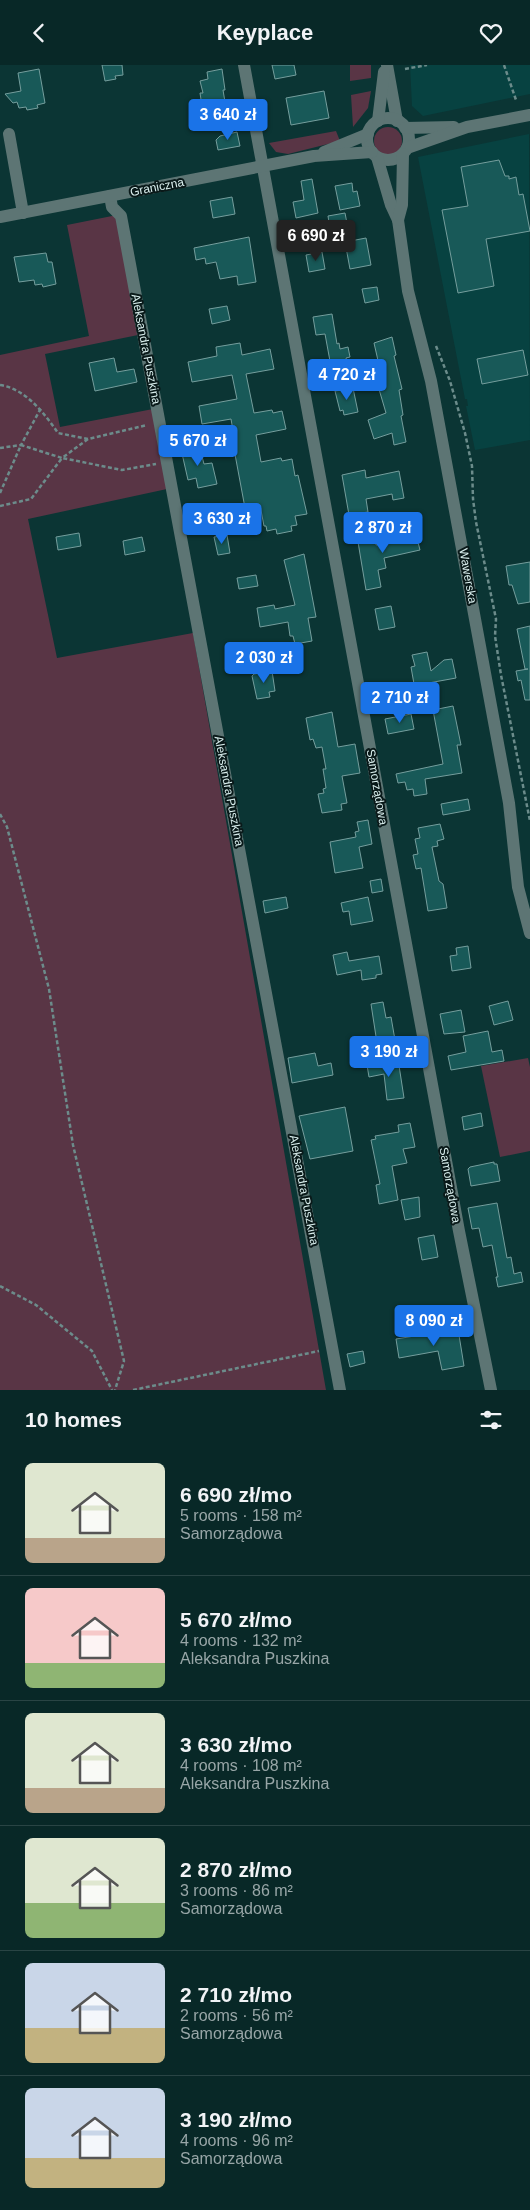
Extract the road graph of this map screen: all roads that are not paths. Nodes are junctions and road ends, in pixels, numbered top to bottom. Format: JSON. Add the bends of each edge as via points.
{"nodes":[{"id":1,"x":244,"y":65,"type":"edge"},
{"id":2,"x":386,"y":65,"type":"edge"},
{"id":3,"x":530,"y":115,"type":"edge"},
{"id":4,"x":378,"y":121,"type":"junction"},
{"id":5,"x":401,"y":124,"type":"junction"},
{"id":6,"x":467,"y":127,"type":"junction"},
{"id":7,"x":8,"y":134,"type":"dead end"},
{"id":8,"x":368,"y":134,"type":"junction"},
{"id":9,"x":405,"y":151,"type":"junction"},
{"id":10,"x":375,"y":155,"type":"junction"},
{"id":11,"x":314,"y":156,"type":"junction"},
{"id":12,"x":262,"y":165,"type":"junction"},
{"id":13,"x":110,"y":196,"type":"junction"},
{"id":14,"x":23,"y":213,"type":"junction"},
{"id":15,"x":0,"y":217,"type":"edge"},
{"id":16,"x":398,"y":220,"type":"junction"},
{"id":17,"x":530,"y":933,"type":"edge"},
{"id":18,"x":340,"y":1390,"type":"edge"},
{"id":19,"x":490,"y":1390,"type":"edge"}],
"edges":[{"from":1,"to":12,"type":"street","name":"Samorządowa"},
{"from":2,"to":4,"type":"street"},
{"from":2,"to":5,"type":"street"},
{"from":3,"to":6,"type":"street"},
{"from":4,"to":5,"type":"street","via":[[387,119]]},
{"from":4,"to":8,"type":"street"},
{"from":5,"to":6,"type":"street"},
{"from":5,"to":9,"type":"street","via":[[409,141]]},
{"from":6,"to":9,"type":"street"},
{"from":7,"to":14,"type":"street"},
{"from":8,"to":10,"type":"street","via":[[369,147]]},
{"from":8,"to":11,"type":"street","name":"Graniczna"},
{"from":9,"to":10,"type":"street","via":[[390,160]]},
{"from":9,"to":16,"type":"street","name":"Wawerska"},
{"from":10,"to":11,"type":"street","name":"Graniczna"},
{"from":10,"to":16,"type":"street","name":"Wawerska"},
{"from":11,"to":12,"type":"street","name":"Graniczna"},
{"from":12,"to":13,"type":"street","name":"Graniczna"},
{"from":12,"to":19,"type":"street","name":"Samorządowa"},
{"from":13,"to":14,"type":"street","name":"Graniczna"},
{"from":13,"to":18,"type":"street","name":"Aleksandra Puszkina","via":[[112,207],[121,216]]},
{"from":14,"to":15,"type":"street","name":"Graniczna"},
{"from":16,"to":17,"type":"street","name":"Wawerska","via":[[408,291],[431,381],[502,762],[518,887]]}]}
